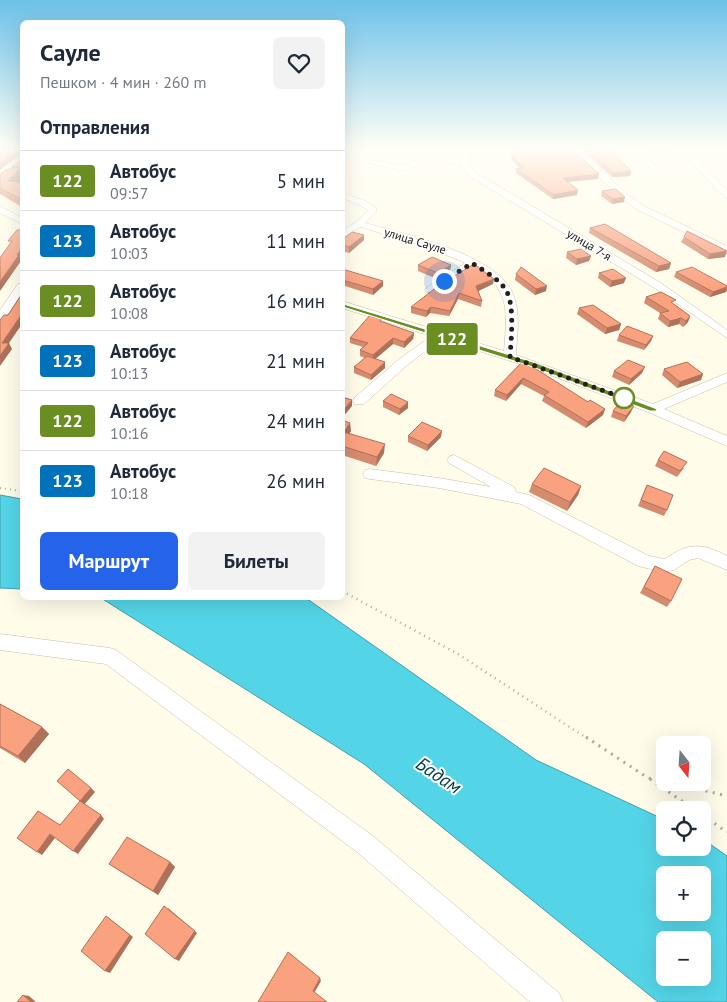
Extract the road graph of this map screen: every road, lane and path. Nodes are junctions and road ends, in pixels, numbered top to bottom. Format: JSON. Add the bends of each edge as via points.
{"nodes":[{"id":1,"x":508,"y":196,"type":"edge"},
{"id":2,"x":624,"y":196,"type":"edge"},
{"id":3,"x":345,"y":197,"type":"edge"},
{"id":4,"x":0,"y":209,"type":"edge"},
{"id":5,"x":20,"y":220,"type":"edge"},
{"id":6,"x":550,"y":221,"type":"junction"},
{"id":7,"x":359,"y":224,"type":"junction"},
{"id":8,"x":345,"y":233,"type":"edge"},
{"id":9,"x":727,"y":237,"type":"edge"},
{"id":10,"x":716,"y":244,"type":"junction"},
{"id":11,"x":727,"y":250,"type":"edge"},
{"id":12,"x":472,"y":263,"type":"junction"},
{"id":13,"x":608,"y":265,"type":"dead end"},
{"id":14,"x":20,"y":289,"type":"edge"},
{"id":15,"x":430,"y":290,"type":"edge"},
{"id":16,"x":345,"y":305,"type":"edge"},
{"id":17,"x":0,"y":318,"type":"edge"},
{"id":18,"x":727,"y":334,"type":"edge"},
{"id":19,"x":439,"y":335,"type":"junction"},
{"id":20,"x":510,"y":357,"type":"junction"},
{"id":21,"x":727,"y":377,"type":"edge"},
{"id":22,"x":359,"y":401,"type":"dead end"},
{"id":23,"x":653,"y":409,"type":"junction"},
{"id":24,"x":727,"y":441,"type":"edge"},
{"id":25,"x":454,"y":460,"type":"dead end"},
{"id":26,"x":370,"y":474,"type":"dead end"},
{"id":27,"x":0,"y":488,"type":"edge"},
{"id":28,"x":20,"y":491,"type":"edge"},
{"id":29,"x":524,"y":499,"type":"junction"},
{"id":30,"x":727,"y":563,"type":"edge"},
{"id":31,"x":345,"y":593,"type":"edge"},
{"id":32,"x":0,"y":642,"type":"edge"},
{"id":33,"x":648,"y":778,"type":"junction"},
{"id":34,"x":656,"y":780,"type":"edge"},
{"id":35,"x":706,"y":791,"type":"edge"},
{"id":36,"x":727,"y":796,"type":"edge"},
{"id":37,"x":682,"y":801,"type":"edge"},
{"id":38,"x":711,"y":821,"type":"edge"},
{"id":39,"x":727,"y":832,"type":"edge"},
{"id":40,"x":550,"y":1002,"type":"edge"}],
"edges":[{"from":1,"to":6,"type":"street","name":"улица 7-я"},
{"from":2,"to":10,"type":"street","via":[[641,208]]},
{"from":3,"to":7,"type":"street","name":"улица Сауле","via":[[373,210]]},
{"from":4,"to":5,"type":"street"},
{"from":6,"to":13,"type":"street","via":[[548,227]]},
{"from":6,"to":18,"type":"street","name":"улица 7-я","via":[[657,285]]},
{"from":7,"to":8,"type":"street"},
{"from":7,"to":12,"type":"street","name":"улица Сауле","via":[[446,250]]},
{"from":9,"to":10,"type":"street"},
{"from":10,"to":11,"type":"street"},
{"from":12,"to":15,"type":"street"},
{"from":12,"to":20,"type":"street","name":"улица Сауле","via":[[496,279],[506,292],[511,311]]},
{"from":14,"to":17,"type":"street"},
{"from":16,"to":19,"type":"street"},
{"from":19,"to":20,"type":"street"},
{"from":19,"to":22,"type":"street","via":[[402,362]]},
{"from":20,"to":23,"type":"street"},
{"from":21,"to":23,"type":"street"},
{"from":23,"to":24,"type":"street"},
{"from":25,"to":29,"type":"street"},
{"from":26,"to":29,"type":"street"},
{"from":27,"to":28,"type":"path"},
{"from":29,"to":30,"type":"street","via":[[660,567],[694,552],[703,552]]},
{"from":31,"to":33,"type":"path","via":[[458,654]]},
{"from":32,"to":40,"type":"street","via":[[110,656],[365,844]]},
{"from":33,"to":34,"type":"path"},
{"from":33,"to":37,"type":"path"},
{"from":35,"to":36,"type":"path"},
{"from":38,"to":39,"type":"path"}]}
